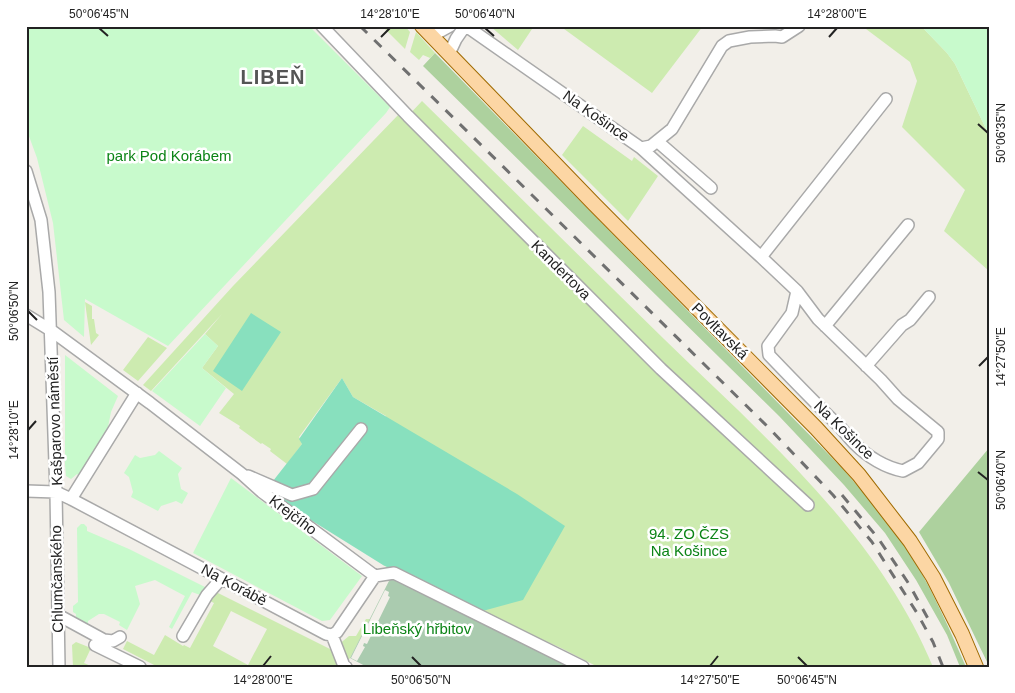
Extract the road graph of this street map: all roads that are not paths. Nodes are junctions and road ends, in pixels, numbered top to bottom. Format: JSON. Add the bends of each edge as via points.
{"nodes":[{"id":1,"x":322,"y":26,"type":"edge"},
{"id":2,"x":450,"y":26,"type":"edge"},
{"id":3,"x":466,"y":26,"type":"edge"},
{"id":4,"x":799,"y":26,"type":"edge"},
{"id":5,"x":427,"y":31,"type":"edge"},
{"id":6,"x":448,"y":54,"type":"junction"},
{"id":7,"x":886,"y":98,"type":"dead end"},
{"id":8,"x":657,"y":141,"type":"junction"},
{"id":9,"x":641,"y":148,"type":"junction"},
{"id":10,"x":26,"y":171,"type":"edge"},
{"id":11,"x":699,"y":200,"type":"junction"},
{"id":12,"x":908,"y":225,"type":"dead end"},
{"id":13,"x":761,"y":257,"type":"junction"},
{"id":14,"x":797,"y":291,"type":"junction"},
{"id":15,"x":929,"y":297,"type":"dead end"},
{"id":16,"x":26,"y":315,"type":"edge"},
{"id":17,"x":825,"y":326,"type":"junction"},
{"id":18,"x":52,"y":331,"type":"junction"},
{"id":19,"x":866,"y":366,"type":"junction"},
{"id":20,"x":137,"y":393,"type":"junction"},
{"id":21,"x":361,"y":429,"type":"dead end"},
{"id":22,"x":242,"y":474,"type":"junction"},
{"id":23,"x":26,"y":491,"type":"edge"},
{"id":24,"x":56,"y":492,"type":"junction"},
{"id":25,"x":71,"y":499,"type":"junction"},
{"id":26,"x":808,"y":505,"type":"dead end"},
{"id":27,"x":376,"y":576,"type":"junction"},
{"id":28,"x":221,"y":579,"type":"junction"},
{"id":29,"x":58,"y":614,"type":"junction"},
{"id":30,"x":332,"y":635,"type":"junction"},
{"id":31,"x":183,"y":636,"type":"dead end"},
{"id":32,"x":120,"y":638,"type":"dead end"},
{"id":33,"x":95,"y":645,"type":"dead end"},
{"id":34,"x":59,"y":667,"type":"edge"},
{"id":35,"x":140,"y":667,"type":"edge"},
{"id":36,"x":346,"y":667,"type":"edge"},
{"id":37,"x":584,"y":667,"type":"edge"},
{"id":38,"x":976,"y":667,"type":"edge"}],
"edges":[{"from":1,"to":26,"type":"street","name":"Kandertova","via":[[661,370]]},
{"from":2,"to":5,"type":"street"},
{"from":3,"to":6,"type":"street","name":"Na Košince"},
{"from":3,"to":9,"type":"street","name":"Na Košince"},
{"from":4,"to":8,"type":"street","via":[[782,37],[728,41],[672,129]]},
{"from":5,"to":6,"type":"main road","name":"Povltavská"},
{"from":6,"to":38,"type":"main road","name":"Povltavská","via":[[859,475],[910,541],[933,577]]},
{"from":7,"to":13,"type":"street"},
{"from":8,"to":9,"type":"street"},
{"from":8,"to":11,"type":"street","via":[[713,185]]},
{"from":9,"to":11,"type":"street","name":"Na Košince"},
{"from":10,"to":18,"type":"street","name":"Kašparovo náměstí","via":[[42,220]]},
{"from":11,"to":13,"type":"street","name":"Na Košince"},
{"from":12,"to":17,"type":"street"},
{"from":13,"to":14,"type":"street","name":"Na Košince"},
{"from":14,"to":17,"type":"street","name":"Na Košince"},
{"from":14,"to":19,"type":"street","name":"Na Košince","via":[[792,313],[768,346],[769,355],[870,458],[888,468],[903,471],[918,463],[938,439],[938,432],[898,399]]},
{"from":15,"to":19,"type":"street"},
{"from":16,"to":18,"type":"street","name":"Krejčího"},
{"from":17,"to":19,"type":"street","name":"Na Košince"},
{"from":18,"to":20,"type":"street","name":"Krejčího"},
{"from":18,"to":24,"type":"street","name":"Kašparovo náměstí"},
{"from":20,"to":22,"type":"street","name":"Krejčího"},
{"from":20,"to":25,"type":"street","name":"Kašparovo náměstí"},
{"from":21,"to":22,"type":"street","via":[[313,488],[292,495]]},
{"from":22,"to":27,"type":"street","name":"Krejčího"},
{"from":23,"to":24,"type":"street"},
{"from":24,"to":25,"type":"street","name":"Kašparovo náměstí"},
{"from":24,"to":29,"type":"street","name":"Chlumčanského"},
{"from":25,"to":28,"type":"street","name":"Na Korábě"},
{"from":27,"to":30,"type":"street"},
{"from":27,"to":37,"type":"street","via":[[394,573]]},
{"from":28,"to":30,"type":"street","name":"Na Korábě"},
{"from":28,"to":31,"type":"street","via":[[206,595]]},
{"from":29,"to":32,"type":"street","via":[[104,640]]},
{"from":29,"to":34,"type":"street","name":"Chlumčanského"},
{"from":30,"to":36,"type":"street"},
{"from":33,"to":35,"type":"street"}]}
